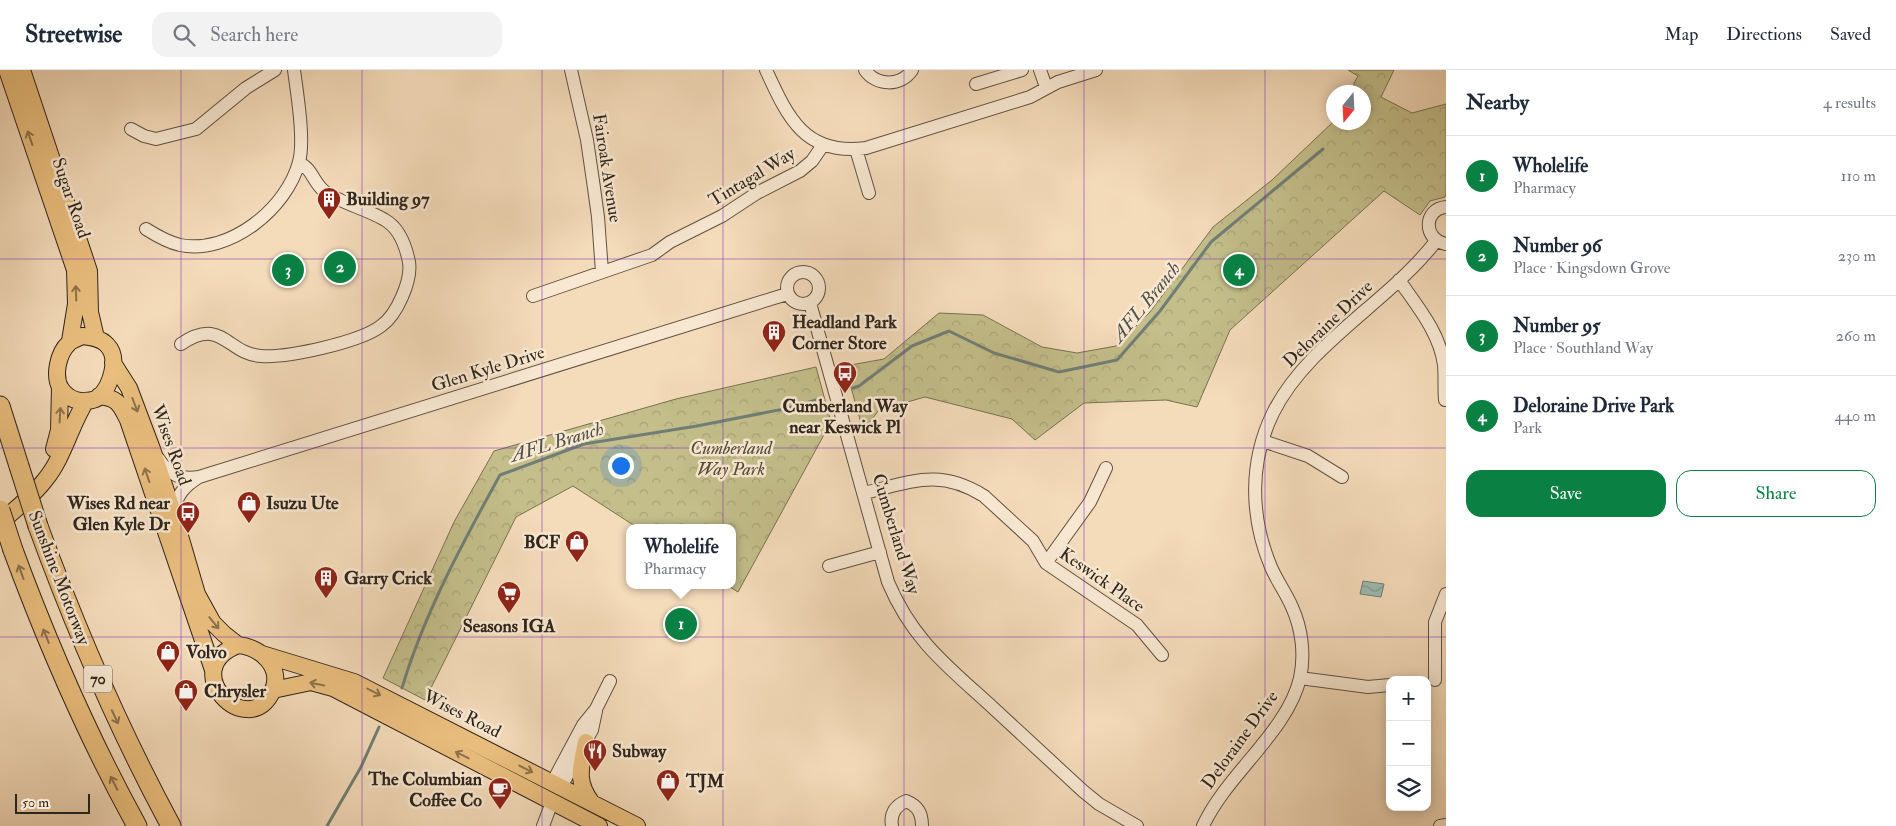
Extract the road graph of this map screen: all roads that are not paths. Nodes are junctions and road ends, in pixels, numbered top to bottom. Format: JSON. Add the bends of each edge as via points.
{"nodes":[{"id":1,"x":7,"y":70,"type":"edge"},
{"id":2,"x":22,"y":70,"type":"edge"},
{"id":3,"x":275,"y":70,"type":"edge"},
{"id":4,"x":294,"y":70,"type":"edge"},
{"id":5,"x":571,"y":70,"type":"edge"},
{"id":6,"x":766,"y":70,"type":"edge"},
{"id":7,"x":865,"y":70,"type":"edge"},
{"id":8,"x":912,"y":70,"type":"edge"},
{"id":9,"x":1022,"y":70,"type":"edge"},
{"id":10,"x":1040,"y":70,"type":"edge"},
{"id":11,"x":1096,"y":70,"type":"edge"},
{"id":12,"x":976,"y":84,"type":"dead end"},
{"id":13,"x":1046,"y":88,"type":"junction"},
{"id":14,"x":131,"y":129,"type":"dead end"},
{"id":15,"x":823,"y":145,"type":"junction"},
{"id":16,"x":856,"y":150,"type":"junction"},
{"id":17,"x":299,"y":163,"type":"junction"},
{"id":18,"x":869,"y":193,"type":"dead end"},
{"id":19,"x":1446,"y":207,"type":"edge"},
{"id":20,"x":146,"y":229,"type":"dead end"},
{"id":21,"x":1441,"y":242,"type":"edge"},
{"id":22,"x":602,"y":272,"type":"junction"},
{"id":23,"x":1399,"y":280,"type":"junction"},
{"id":24,"x":787,"y":294,"type":"junction"},
{"id":25,"x":533,"y":296,"type":"dead end"},
{"id":26,"x":810,"y":303,"type":"junction"},
{"id":27,"x":96,"y":338,"type":"junction"},
{"id":28,"x":70,"y":342,"type":"junction"},
{"id":29,"x":181,"y":344,"type":"dead end"},
{"id":30,"x":113,"y":364,"type":"junction"},
{"id":31,"x":60,"y":387,"type":"junction"},
{"id":32,"x":93,"y":399,"type":"junction"},
{"id":33,"x":1445,"y":400,"type":"dead end"},
{"id":34,"x":0,"y":406,"type":"edge"},
{"id":35,"x":1263,"y":441,"type":"junction"},
{"id":36,"x":152,"y":449,"type":"junction"},
{"id":37,"x":1106,"y":468,"type":"dead end"},
{"id":38,"x":41,"y":474,"type":"joint"},
{"id":39,"x":1342,"y":476,"type":"dead end"},
{"id":40,"x":200,"y":477,"type":"junction"},
{"id":41,"x":864,"y":493,"type":"junction"},
{"id":42,"x":9,"y":508,"type":"edge"},
{"id":43,"x":174,"y":512,"type":"junction"},
{"id":44,"x":0,"y":523,"type":"edge"},
{"id":45,"x":880,"y":552,"type":"junction"},
{"id":46,"x":1046,"y":563,"type":"junction"},
{"id":47,"x":829,"y":566,"type":"dead end"},
{"id":48,"x":1446,"y":594,"type":"edge"},
{"id":49,"x":238,"y":645,"type":"junction"},
{"id":50,"x":262,"y":654,"type":"junction"},
{"id":51,"x":1162,"y":655,"type":"dead end"},
{"id":52,"x":213,"y":670,"type":"junction"},
{"id":53,"x":1300,"y":678,"type":"junction"},
{"id":54,"x":1436,"y":680,"type":"edge"},
{"id":55,"x":610,"y":681,"type":"dead end"},
{"id":56,"x":1386,"y":685,"type":"edge"},
{"id":57,"x":273,"y":690,"type":"junction"},
{"id":58,"x":596,"y":709,"type":"junction"},
{"id":59,"x":586,"y":742,"type":"junction"},
{"id":60,"x":557,"y":785,"type":"junction"},
{"id":61,"x":552,"y":802,"type":"junction"},
{"id":62,"x":592,"y":803,"type":"junction"},
{"id":63,"x":1446,"y":825,"type":"edge"},
{"id":64,"x":137,"y":826,"type":"edge"},
{"id":65,"x":171,"y":826,"type":"edge"},
{"id":66,"x":543,"y":826,"type":"edge"},
{"id":67,"x":599,"y":826,"type":"edge"},
{"id":68,"x":637,"y":826,"type":"edge"},
{"id":69,"x":892,"y":826,"type":"edge"},
{"id":70,"x":922,"y":826,"type":"edge"},
{"id":71,"x":1137,"y":826,"type":"edge"},
{"id":72,"x":1203,"y":826,"type":"edge"},
{"id":73,"x":1440,"y":826,"type":"edge"}],
"edges":[{"from":28,"to":1,"type":"main road","name":"Sugar Road","one_way":true,"via":[[76,304],[75,270]]},
{"from":2,"to":27,"type":"main road","name":"Sugar Road","via":[[89,271],[90,312]]},
{"from":3,"to":14,"type":"street","via":[[246,88],[196,129],[156,139]]},
{"from":4,"to":17,"type":"street","via":[[300,120]]},
{"from":5,"to":22,"type":"street","name":"Fairoak Avenue","via":[[587,140]]},
{"from":6,"to":15,"type":"street","via":[[793,122]]},
{"from":7,"to":8,"type":"street","via":[[872,78],[885,82],[904,78]]},
{"from":9,"to":12,"type":"street"},
{"from":10,"to":13,"type":"street"},
{"from":11,"to":13,"type":"street"},
{"from":13,"to":16,"type":"street","via":[[1030,97]]},
{"from":15,"to":16,"type":"street"},
{"from":15,"to":22,"type":"street","name":"Tintagal Way","via":[[800,171],[757,192],[722,216],[670,242],[652,256]]},
{"from":16,"to":18,"type":"street"},
{"from":17,"to":20,"type":"street","via":[[275,207],[244,231],[228,238],[198,246],[182,245]]},
{"from":17,"to":29,"type":"street","via":[[308,168],[322,189],[383,218],[398,234],[407,253],[410,272],[394,312],[384,325],[364,335],[316,349],[271,356],[250,354],[215,335],[193,336]]},
{"from":19,"to":21,"type":"street","via":[[1436,210],[1429,219],[1429,231]]},
{"from":21,"to":23,"type":"street","name":"Deloraine Drive"},
{"from":22,"to":25,"type":"street","name":"Tintagal Way"},
{"from":23,"to":33,"type":"street","via":[[1438,343],[1444,364]]},
{"from":23,"to":35,"type":"street","name":"Deloraine Drive","via":[[1312,359],[1273,413]]},
{"from":24,"to":26,"type":"street","via":[[800,305]]},
{"from":24,"to":26,"type":"street","via":[[787,284],[794,275],[801,272],[810,274],[815,277],[819,289]]},
{"from":24,"to":40,"type":"street","name":"Glen Kyle Drive"},
{"from":26,"to":41,"type":"street","name":"Cumberland Way"},
{"from":27,"to":28,"type":"main road","via":[[82,336]]},
{"from":27,"to":30,"type":"main road","via":[[108,345]]},
{"from":28,"to":31,"type":"main road","via":[[58,364]]},
{"from":30,"to":32,"type":"main road","via":[[106,388]]},
{"from":30,"to":36,"type":"main road","name":"Wises Road","one_way":true,"via":[[129,388]]},
{"from":31,"to":32,"type":"main road","via":[[65,395],[75,400]]},
{"from":38,"to":31,"type":"main road","one_way":true,"via":[[53,454],[59,430]]},
{"from":32,"to":42,"type":"main road","via":[[78,414],[61,455],[45,480]]},
{"from":52,"to":32,"type":"main road","name":"Wises Road","one_way":true,"via":[[128,420],[120,404],[110,398]]},
{"from":34,"to":65,"type":"highway","name":"Sunshine Motorway","number":"70","one_way":true,"bridge":true,"via":[[66,602],[101,687]]},
{"from":35,"to":39,"type":"street","via":[[1308,456]]},
{"from":35,"to":53,"type":"street","name":"Deloraine Drive","via":[[1256,468],[1256,517],[1262,544],[1293,609],[1301,634]]},
{"from":36,"to":40,"type":"street","via":[[164,468],[173,475]]},
{"from":36,"to":43,"type":"main road","name":"Wises Road"},
{"from":37,"to":46,"type":"street","via":[[1090,502]]},
{"from":38,"to":42,"type":"street"},
{"from":40,"to":43,"type":"street","via":[[184,488],[175,503]]},
{"from":41,"to":45,"type":"street","name":"Cumberland Way"},
{"from":41,"to":46,"type":"street","name":"Keswick Place","via":[[928,479],[955,481],[984,496],[1033,541]]},
{"from":42,"to":44,"type":"main road"},
{"from":64,"to":42,"type":"highway","name":"Sunshine Motorway","number":"70","one_way":true,"bridge":true,"via":[[74,700],[41,625],[13,550]]},
{"from":43,"to":49,"type":"main road","name":"Wises Road","one_way":true,"via":[[197,594],[219,629]]},
{"from":45,"to":47,"type":"street"},
{"from":45,"to":71,"type":"street","name":"Cumberland Way","via":[[895,598],[924,643],[1083,791]]},
{"from":46,"to":51,"type":"street","name":"Keswick Place","via":[[1137,626]]},
{"from":48,"to":54,"type":"street","via":[[1436,622]]},
{"from":49,"to":50,"type":"main road","via":[[248,646]]},
{"from":49,"to":52,"type":"main road","via":[[220,656]]},
{"from":50,"to":57,"type":"main road","via":[[273,668]]},
{"from":50,"to":60,"type":"main road","name":"Wises Road","one_way":true,"via":[[354,682]]},
{"from":52,"to":57,"type":"main road","via":[[218,692],[232,706],[252,709],[262,704]]},
{"from":53,"to":56,"type":"street","via":[[1368,687]]},
{"from":53,"to":72,"type":"street","name":"Deloraine Drive","via":[[1284,714],[1222,795]]},
{"from":55,"to":58,"type":"street"},
{"from":61,"to":57,"type":"main road","name":"Wises Road","one_way":true,"via":[[333,688],[311,682]]},
{"from":58,"to":59,"type":"street"},
{"from":58,"to":60,"type":"street","via":[[583,724]]},
{"from":59,"to":60,"type":"street"},
{"from":59,"to":62,"type":"main road","via":[[580,783]]},
{"from":60,"to":61,"type":"main road"},
{"from":60,"to":62,"type":"main road","name":"Wises Road"},
{"from":61,"to":66,"type":"street"},
{"from":61,"to":67,"type":"main road","name":"Wises Road"},
{"from":62,"to":68,"type":"main road","name":"Wises Road"},
{"from":63,"to":73,"type":"street"},
{"from":69,"to":70,"type":"street","via":[[894,810],[906,801],[914,804],[922,814]]}]}
